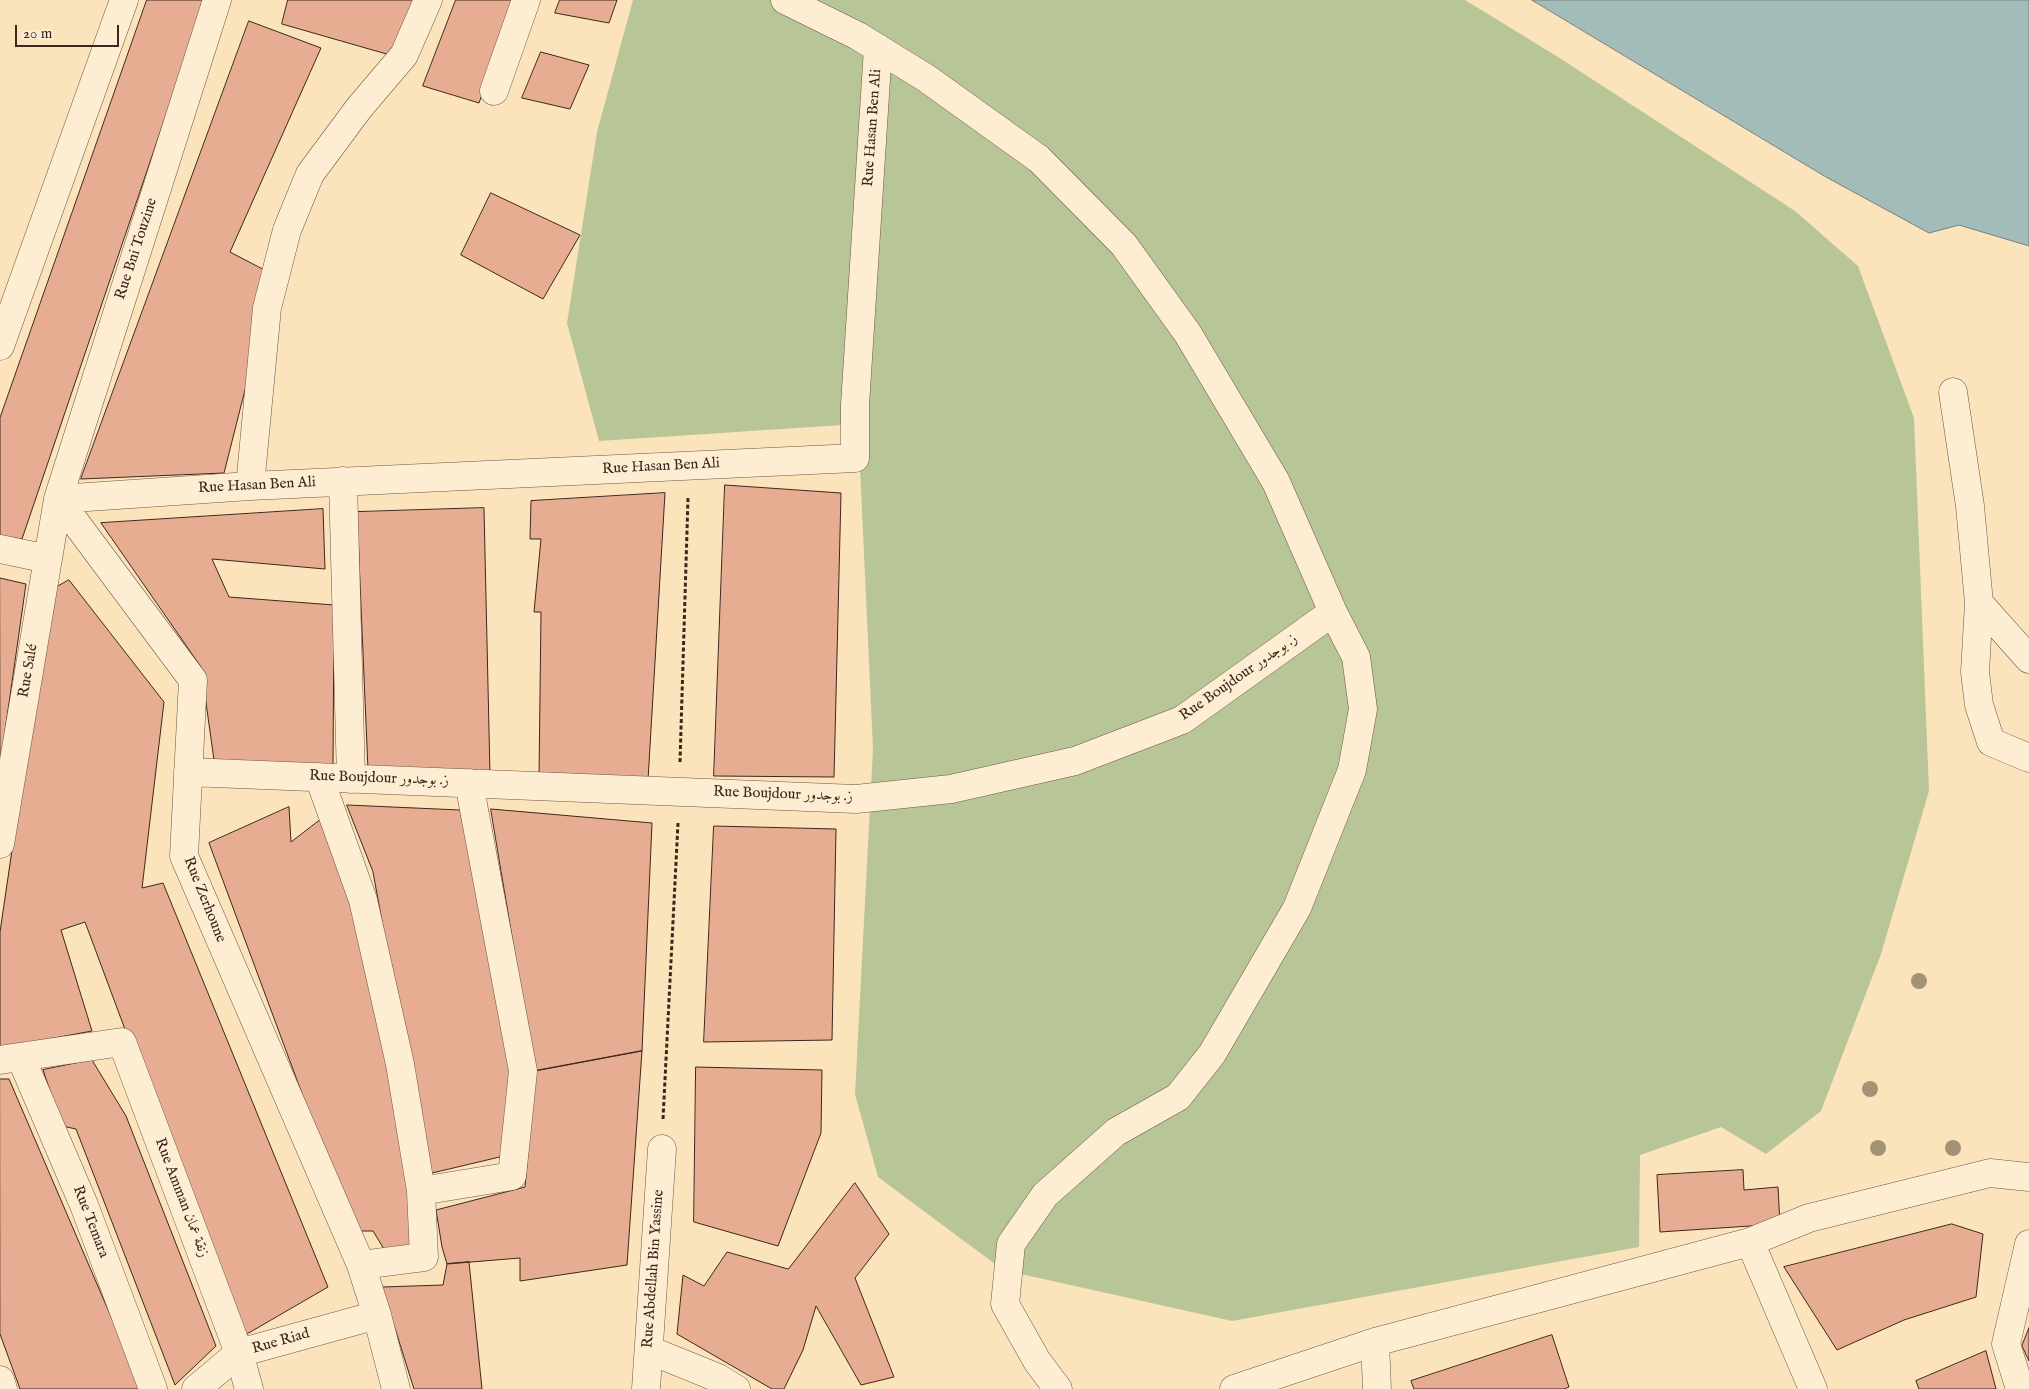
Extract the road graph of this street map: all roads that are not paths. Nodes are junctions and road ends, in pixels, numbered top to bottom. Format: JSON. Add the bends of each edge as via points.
{"nodes":[{"id":1,"x":124,"y":0,"type":"edge"},
{"id":2,"x":217,"y":0,"type":"edge"},
{"id":3,"x":428,"y":0,"type":"edge"},
{"id":4,"x":526,"y":0,"type":"edge"},
{"id":5,"x":785,"y":0,"type":"edge"},
{"id":6,"x":878,"y":48,"type":"junction"},
{"id":7,"x":494,"y":91,"type":"dead end"},
{"id":8,"x":0,"y":346,"type":"edge"},
{"id":9,"x":1953,"y":392,"type":"dead end"},
{"id":10,"x":343,"y":481,"type":"junction"},
{"id":11,"x":250,"y":486,"type":"junction"},
{"id":12,"x":58,"y":499,"type":"junction"},
{"id":13,"x":0,"y":549,"type":"edge"},
{"id":14,"x":48,"y":558,"type":"junction"},
{"id":15,"x":1979,"y":603,"type":"junction"},
{"id":16,"x":1333,"y":612,"type":"junction"},
{"id":17,"x":2029,"y":659,"type":"edge"},
{"id":18,"x":2029,"y":758,"type":"edge"},
{"id":19,"x":188,"y":772,"type":"junction"},
{"id":20,"x":319,"y":777,"type":"junction"},
{"id":21,"x":351,"y":779,"type":"junction"},
{"id":22,"x":470,"y":783,"type":"junction"},
{"id":23,"x":0,"y":844,"type":"edge"},
{"id":24,"x":11,"y":1059,"type":"edge"},
{"id":25,"x":662,"y":1149,"type":"dead end"},
{"id":26,"x":2029,"y":1177,"type":"edge"},
{"id":27,"x":421,"y":1191,"type":"junction"},
{"id":28,"x":1750,"y":1242,"type":"junction"},
{"id":29,"x":2029,"y":1244,"type":"edge"},
{"id":30,"x":361,"y":1264,"type":"junction"},
{"id":31,"x":377,"y":1315,"type":"junction"},
{"id":32,"x":1375,"y":1342,"type":"junction"},
{"id":33,"x":649,"y":1350,"type":"junction"},
{"id":34,"x":239,"y":1353,"type":"junction"},
{"id":35,"x":0,"y":1380,"type":"edge"},
{"id":36,"x":3,"y":1389,"type":"edge"},
{"id":37,"x":154,"y":1389,"type":"edge"},
{"id":38,"x":196,"y":1389,"type":"edge"},
{"id":39,"x":249,"y":1389,"type":"edge"},
{"id":40,"x":396,"y":1389,"type":"edge"},
{"id":41,"x":646,"y":1389,"type":"edge"},
{"id":42,"x":736,"y":1389,"type":"edge"},
{"id":43,"x":1058,"y":1389,"type":"edge"},
{"id":44,"x":1234,"y":1389,"type":"edge"},
{"id":45,"x":1378,"y":1389,"type":"edge"},
{"id":46,"x":1814,"y":1389,"type":"edge"},
{"id":47,"x":2020,"y":1389,"type":"edge"}],
"edges":[{"from":1,"to":8,"type":"street"},
{"from":2,"to":12,"type":"street","name":"Rue Bni Touzine"},
{"from":3,"to":11,"type":"street","via":[[404,56],[359,108],[310,174],[287,230],[267,308]]},
{"from":4,"to":7,"type":"street"},
{"from":5,"to":6,"type":"street"},
{"from":6,"to":10,"type":"street","name":"Rue Hasan Ben Ali","via":[[855,405],[855,458]]},
{"from":6,"to":16,"type":"street","via":[[926,78],[1039,159],[1124,245],[1188,334],[1276,482]]},
{"from":9,"to":15,"type":"street","via":[[1970,506]]},
{"from":10,"to":11,"type":"street","name":"Rue Hasan Ben Ali"},
{"from":10,"to":21,"type":"street"},
{"from":11,"to":12,"type":"street","name":"Rue Hasan Ben Ali"},
{"from":12,"to":14,"type":"street","name":"Rue Salé"},
{"from":12,"to":19,"type":"street","name":"Rue Zerhoune","via":[[193,680]]},
{"from":13,"to":14,"type":"street"},
{"from":14,"to":23,"type":"street","name":"Rue Salé"},
{"from":15,"to":17,"type":"street"},
{"from":15,"to":18,"type":"street","via":[[1975,672],[1979,705],[1991,742]]},
{"from":16,"to":22,"type":"street","name":"Rue Boujdour ز. بوجدور","via":[[1182,720],[1075,760],[951,789],[856,798]]},
{"from":16,"to":43,"type":"street","via":[[1356,657],[1363,709],[1352,770],[1297,908],[1212,1054],[1178,1097],[1116,1132],[1045,1195],[1011,1244],[1005,1304],[1037,1361]]},
{"from":19,"to":20,"type":"street","name":"Rue Boujdour ز. بوجدور"},
{"from":19,"to":30,"type":"street","name":"Rue Zerhoune","via":[[184,856]]},
{"from":20,"to":21,"type":"street","name":"Rue Boujdour ز. بوجدور"},
{"from":20,"to":27,"type":"street","via":[[363,900],[400,1064]]},
{"from":21,"to":22,"type":"street","name":"Rue Boujdour ز. بوجدور"},
{"from":22,"to":27,"type":"street","via":[[523,1070],[512,1176]]},
{"from":24,"to":34,"type":"street","name":"Rue Amman زنقة عمان","via":[[122,1042]]},
{"from":24,"to":37,"type":"street","name":"Rue Temara","via":[[84,1205]]},
{"from":25,"to":33,"type":"street","name":"Rue Abdellah Bin Yassine"},
{"from":26,"to":28,"type":"street","via":[[1990,1173],[1809,1218]]},
{"from":27,"to":30,"type":"street","via":[[424,1257]]},
{"from":28,"to":32,"type":"street"},
{"from":28,"to":46,"type":"street"},
{"from":29,"to":47,"type":"street","via":[[2006,1344]]},
{"from":30,"to":31,"type":"street","name":"Rue Zerhoune"},
{"from":31,"to":34,"type":"street","name":"Rue Riad"},
{"from":31,"to":40,"type":"street","name":"Rue Zerhoune"},
{"from":32,"to":44,"type":"street"},
{"from":32,"to":45,"type":"street"},
{"from":33,"to":41,"type":"street","name":"Rue Abdellah Bin Yassine"},
{"from":33,"to":42,"type":"street","via":[[718,1378]]},
{"from":34,"to":38,"type":"street","name":"Rue Riad"},
{"from":34,"to":39,"type":"street","name":"Rue Amman زنقة عمان"},
{"from":35,"to":36,"type":"street"}]}
